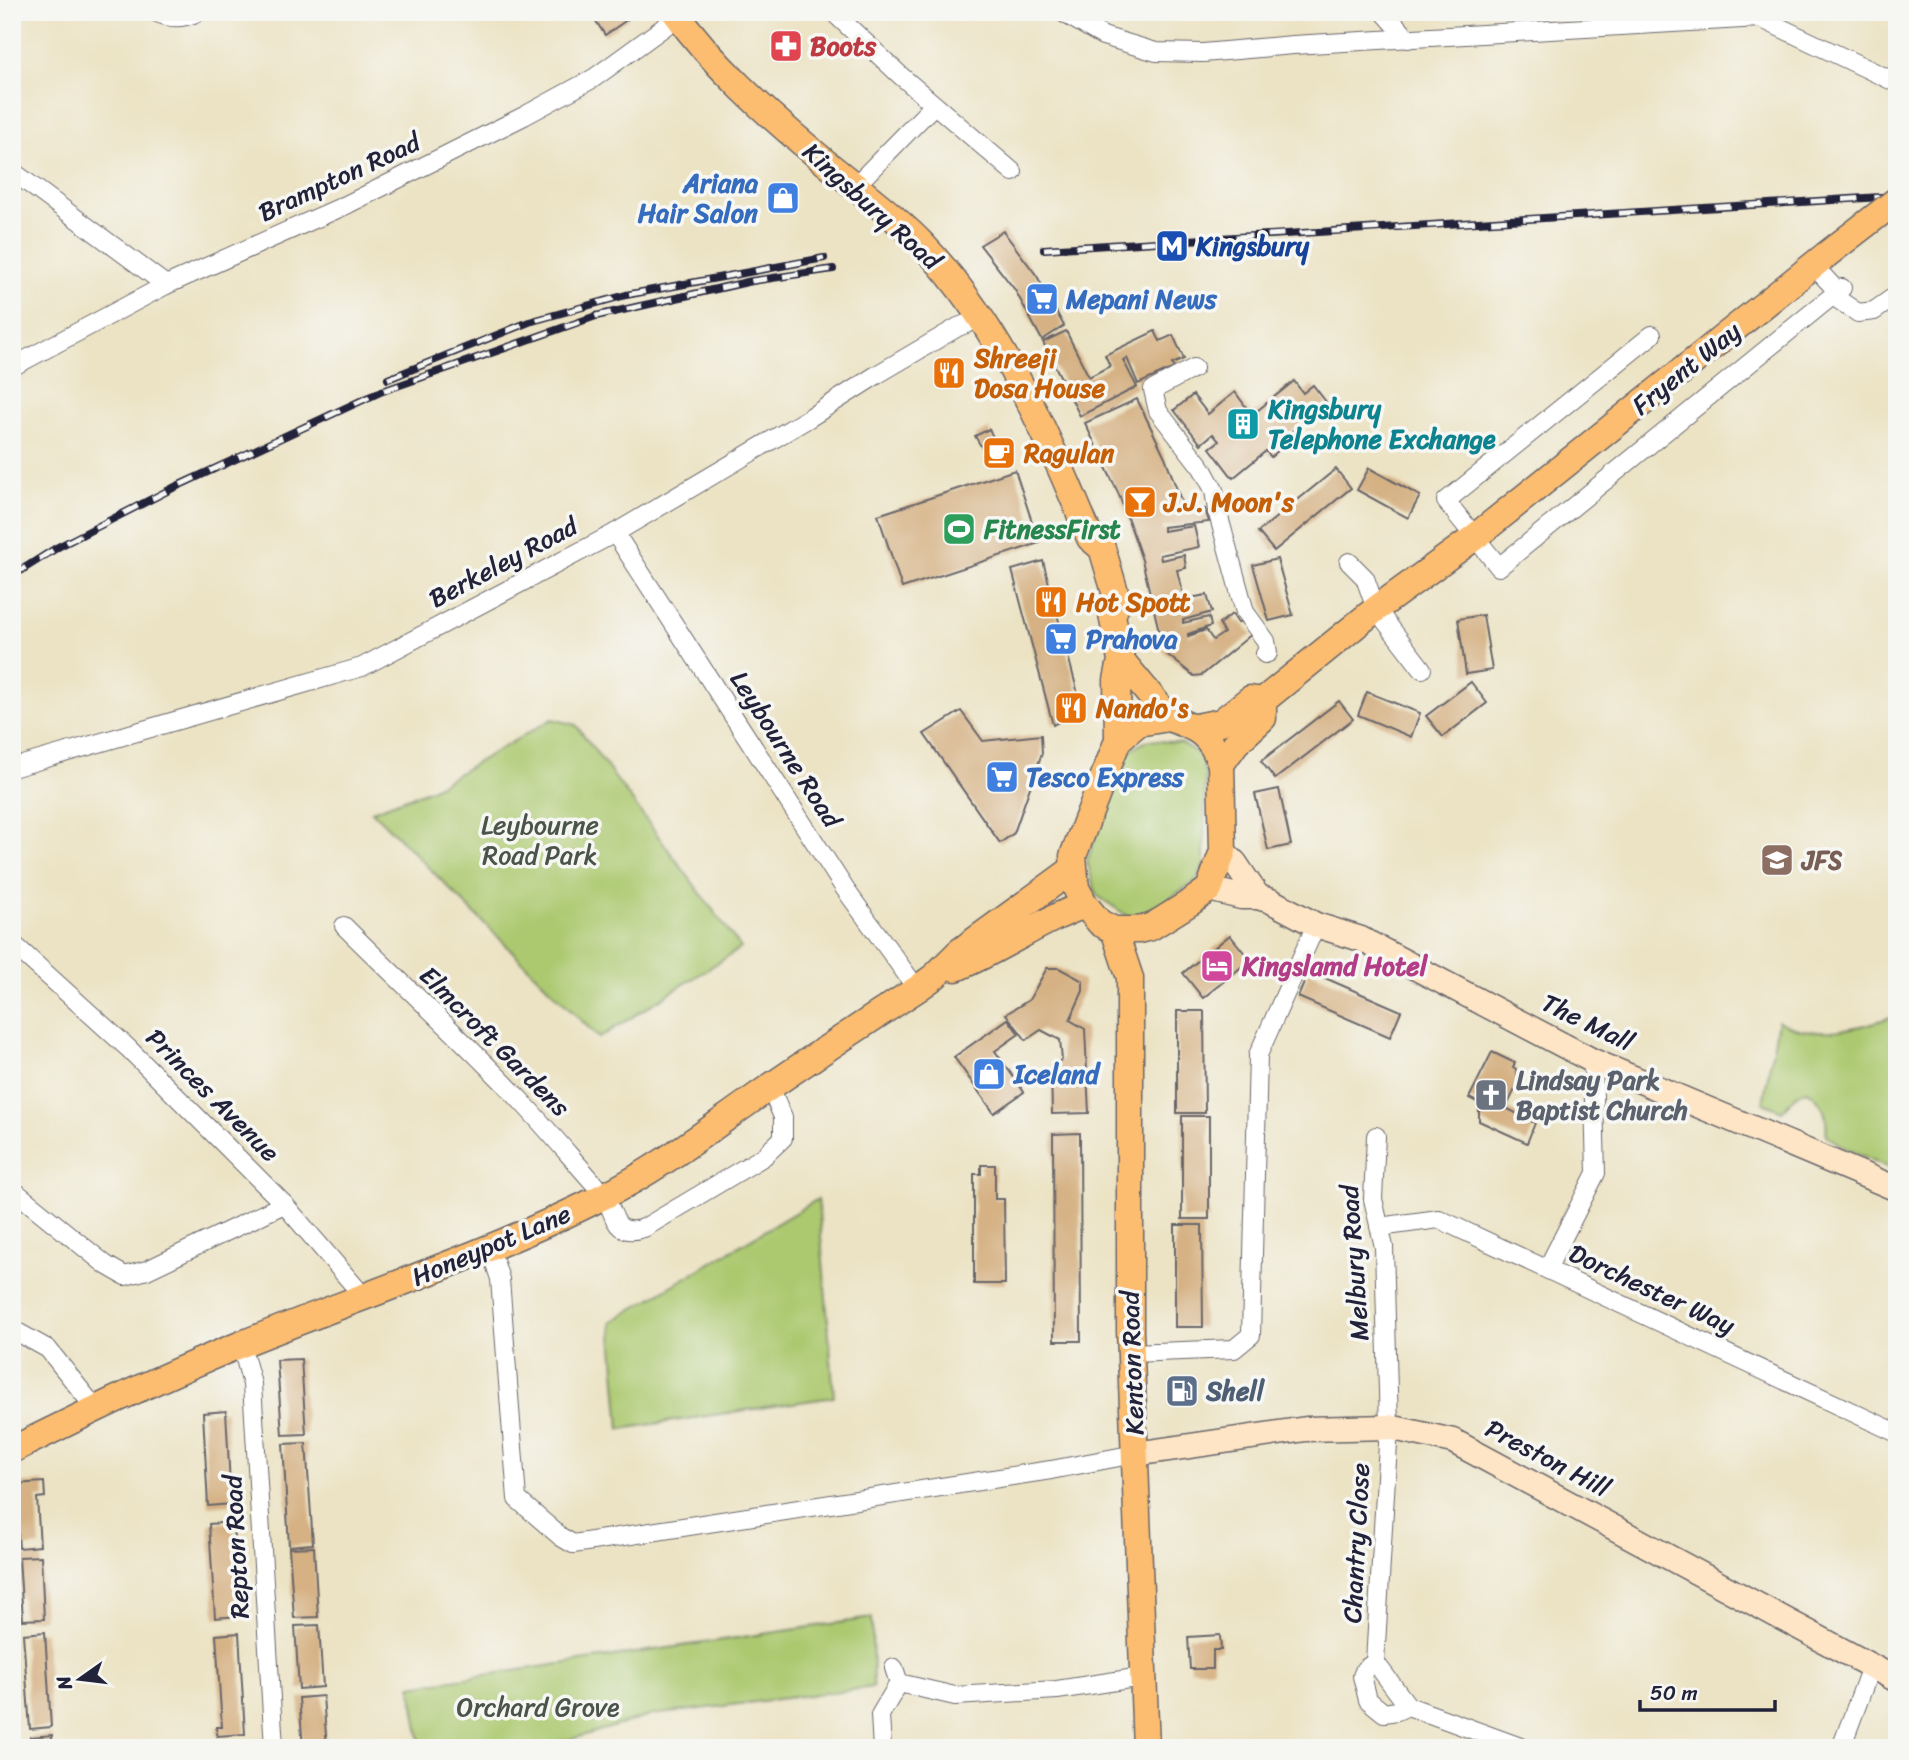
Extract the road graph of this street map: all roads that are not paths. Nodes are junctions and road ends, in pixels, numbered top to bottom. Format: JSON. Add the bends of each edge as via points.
{"nodes":[{"id":1,"x":155,"y":12,"type":"edge"},
{"id":2,"x":198,"y":12,"type":"edge"},
{"id":3,"x":833,"y":12,"type":"edge"},
{"id":4,"x":1062,"y":12,"type":"edge"},
{"id":5,"x":1384,"y":12,"type":"edge"},
{"id":6,"x":676,"y":14,"type":"edge"},
{"id":7,"x":1756,"y":15,"type":"edge"},
{"id":8,"x":1408,"y":39,"type":"junction"},
{"id":9,"x":1897,"y":83,"type":"edge"},
{"id":10,"x":934,"y":105,"type":"junction"},
{"id":11,"x":12,"y":171,"type":"edge"},
{"id":12,"x":1013,"y":172,"type":"dead end"},
{"id":13,"x":856,"y":185,"type":"junction"},
{"id":14,"x":1897,"y":200,"type":"edge"},
{"id":15,"x":1820,"y":260,"type":"junction"},
{"id":16,"x":166,"y":285,"type":"junction"},
{"id":17,"x":1838,"y":292,"type":"junction"},
{"id":18,"x":1897,"y":295,"type":"edge"},
{"id":19,"x":982,"y":318,"type":"junction"},
{"id":20,"x":1652,"y":335,"type":"dead end"},
{"id":21,"x":12,"y":368,"type":"edge"},
{"id":22,"x":1194,"y":368,"type":"dead end"},
{"id":23,"x":615,"y":533,"type":"junction"},
{"id":24,"x":1475,"y":537,"type":"junction"},
{"id":25,"x":1349,"y":562,"type":"dead end"},
{"id":26,"x":1376,"y":609,"type":"junction"},
{"id":27,"x":1265,"y":654,"type":"dead end"},
{"id":28,"x":1121,"y":660,"type":"junction"},
{"id":29,"x":1422,"y":669,"type":"dead end"},
{"id":30,"x":1263,"y":701,"type":"junction"},
{"id":31,"x":1169,"y":718,"type":"junction"},
{"id":32,"x":1196,"y":727,"type":"junction"},
{"id":33,"x":1118,"y":740,"type":"junction"},
{"id":34,"x":1221,"y":764,"type":"junction"},
{"id":35,"x":12,"y":768,"type":"edge"},
{"id":36,"x":1223,"y":851,"type":"junction"},
{"id":37,"x":1073,"y":869,"type":"junction"},
{"id":38,"x":1209,"y":889,"type":"junction"},
{"id":39,"x":1258,"y":897,"type":"junction"},
{"id":40,"x":1085,"y":905,"type":"junction"},
{"id":41,"x":1316,"y":925,"type":"junction"},
{"id":42,"x":344,"y":926,"type":"dead end"},
{"id":43,"x":1151,"y":926,"type":"junction"},
{"id":44,"x":1114,"y":930,"type":"junction"},
{"id":45,"x":12,"y":943,"type":"edge"},
{"id":46,"x":1130,"y":978,"type":"junction"},
{"id":47,"x":926,"y":983,"type":"junction"},
{"id":48,"x":1593,"y":1060,"type":"junction"},
{"id":49,"x":770,"y":1087,"type":"junction"},
{"id":50,"x":1376,"y":1136,"type":"dead end"},
{"id":51,"x":12,"y":1189,"type":"edge"},
{"id":52,"x":1897,"y":1189,"type":"edge"},
{"id":53,"x":605,"y":1195,"type":"junction"},
{"id":54,"x":284,"y":1204,"type":"junction"},
{"id":55,"x":1379,"y":1227,"type":"junction"},
{"id":56,"x":490,"y":1248,"type":"junction"},
{"id":57,"x":1547,"y":1269,"type":"junction"},
{"id":58,"x":364,"y":1297,"type":"junction"},
{"id":59,"x":12,"y":1329,"type":"edge"},
{"id":60,"x":240,"y":1344,"type":"junction"},
{"id":61,"x":1131,"y":1353,"type":"junction"},
{"id":62,"x":94,"y":1408,"type":"junction"},
{"id":63,"x":1389,"y":1427,"type":"junction"},
{"id":64,"x":1897,"y":1433,"type":"edge"},
{"id":65,"x":12,"y":1450,"type":"edge"},
{"id":66,"x":1135,"y":1454,"type":"junction"},
{"id":67,"x":1375,"y":1662,"type":"junction"},
{"id":68,"x":1871,"y":1667,"type":"junction"},
{"id":69,"x":1142,"y":1677,"type":"junction"},
{"id":70,"x":1897,"y":1680,"type":"edge"},
{"id":71,"x":1408,"y":1706,"type":"junction"},
{"id":72,"x":274,"y":1748,"type":"edge"},
{"id":73,"x":882,"y":1748,"type":"edge"},
{"id":74,"x":1146,"y":1748,"type":"edge"},
{"id":75,"x":1523,"y":1748,"type":"edge"},
{"id":76,"x":1841,"y":1748,"type":"edge"}],
"edges":[{"from":1,"to":2,"type":"street","via":[[171,18]]},
{"from":3,"to":10,"type":"street"},
{"from":4,"to":8,"type":"street","via":[[1102,36],[1156,52]]},
{"from":5,"to":8,"type":"street"},
{"from":6,"to":13,"type":"main road","name":"Kingsbury Road","via":[[761,106]]},
{"from":6,"to":16,"type":"street","name":"Brampton Road","via":[[594,78],[524,116],[346,205]]},
{"from":7,"to":8,"type":"street"},
{"from":7,"to":9,"type":"street"},
{"from":10,"to":12,"type":"street"},
{"from":10,"to":13,"type":"street"},
{"from":11,"to":16,"type":"street"},
{"from":13,"to":19,"type":"main road","name":"Kingsbury Road","via":[[922,244]]},
{"from":14,"to":15,"type":"main road","name":"Fryent Way","bridge":true},
{"from":15,"to":17,"type":"street"},
{"from":15,"to":24,"type":"main road","name":"Fryent Way"},
{"from":16,"to":21,"type":"street","name":"Brampton Road"},
{"from":17,"to":18,"type":"street","via":[[1858,313],[1874,311]]},
{"from":17,"to":24,"type":"street","name":"Fryent Way","via":[[1499,566]]},
{"from":19,"to":23,"type":"street","name":"Berkeley Road","via":[[889,367]]},
{"from":19,"to":28,"type":"main road","name":"Kingsbury Road","via":[[1048,441],[1090,538],[1102,548],[1118,602],[1112,615]]},
{"from":20,"to":24,"type":"street","via":[[1446,501]]},
{"from":22,"to":27,"type":"street","via":[[1153,390],[1158,411],[1214,490],[1245,612],[1266,641]]},
{"from":23,"to":35,"type":"street","name":"Berkeley Road","via":[[355,670]]},
{"from":23,"to":47,"type":"street","name":"Leybourne Road","via":[[845,889]]},
{"from":24,"to":26,"type":"main road","name":"Fryent Way"},
{"from":25,"to":26,"type":"street","via":[[1365,578]]},
{"from":26,"to":29,"type":"street"},
{"from":26,"to":30,"type":"main road","name":"Fryent Way"},
{"from":28,"to":31,"type":"main road","name":"Kingsbury Road"},
{"from":28,"to":33,"type":"main road","name":"Kingsbury Road"},
{"from":30,"to":32,"type":"main road","name":"Fryent Way","via":[[1250,699],[1221,722]]},
{"from":30,"to":34,"type":"main road","name":"Fryent Way","via":[[1263,718]]},
{"from":31,"to":32,"type":"main road"},
{"from":31,"to":33,"type":"main road","via":[[1138,723]]},
{"from":32,"to":34,"type":"main road","via":[[1216,750]]},
{"from":33,"to":37,"type":"main road","via":[[1079,838]]},
{"from":34,"to":36,"type":"main road"},
{"from":36,"to":38,"type":"main road"},
{"from":36,"to":39,"type":"street"},
{"from":37,"to":40,"type":"main road"},
{"from":37,"to":47,"type":"main road","name":"Honeypot Lane","via":[[959,952]]},
{"from":38,"to":39,"type":"street","name":"The Mall"},
{"from":38,"to":43,"type":"main road"},
{"from":39,"to":41,"type":"street","name":"The Mall"},
{"from":40,"to":44,"type":"main road","via":[[1100,923]]},
{"from":40,"to":47,"type":"main road","name":"Honeypot Lane","via":[[1049,918]]},
{"from":41,"to":48,"type":"street","name":"The Mall","via":[[1361,939]]},
{"from":41,"to":61,"type":"street","via":[[1258,1055],[1251,1335],[1234,1349]]},
{"from":42,"to":53,"type":"street","name":"Elmcroft Gardens","via":[[522,1101]]},
{"from":43,"to":44,"type":"main road"},
{"from":43,"to":46,"type":"main road","name":"Kenton Road"},
{"from":44,"to":46,"type":"main road","name":"Kenton Road"},
{"from":45,"to":54,"type":"street","name":"Princes Avenue","via":[[123,1044]]},
{"from":46,"to":61,"type":"main road","name":"Kenton Road"},
{"from":47,"to":49,"type":"main road","name":"Honeypot Lane"},
{"from":48,"to":52,"type":"street","name":"The Mall"},
{"from":48,"to":57,"type":"street","via":[[1596,1173]]},
{"from":49,"to":53,"type":"main road","name":"Honeypot Lane","via":[[673,1155]]},
{"from":49,"to":53,"type":"street","name":"Elmcroft Gardens","via":[[783,1117],[783,1138],[763,1157],[632,1232],[621,1229]]},
{"from":50,"to":55,"type":"street","name":"Melbury Road","via":[[1373,1199]]},
{"from":51,"to":54,"type":"street","via":[[125,1276],[147,1270]]},
{"from":53,"to":56,"type":"main road","name":"Honeypot Lane"},
{"from":54,"to":58,"type":"street","name":"Princes Avenue"},
{"from":55,"to":57,"type":"street","name":"Dorchester Way","via":[[1439,1219]]},
{"from":55,"to":63,"type":"street","name":"Melbury Road","via":[[1384,1247]]},
{"from":56,"to":58,"type":"main road","name":"Honeypot Lane"},
{"from":56,"to":66,"type":"street","via":[[500,1279],[517,1499],[573,1544]]},
{"from":57,"to":64,"type":"street","name":"Dorchester Way"},
{"from":58,"to":60,"type":"main road","name":"Honeypot Lane"},
{"from":59,"to":62,"type":"street","via":[[48,1349]]},
{"from":60,"to":62,"type":"main road","name":"Honeypot Lane"},
{"from":60,"to":72,"type":"street","name":"Repton Road","via":[[253,1384]]},
{"from":61,"to":66,"type":"main road","name":"Kenton Road"},
{"from":62,"to":65,"type":"main road","name":"Honeypot Lane"},
{"from":63,"to":66,"type":"street","name":"Preston Hill","via":[[1306,1429]]},
{"from":63,"to":67,"type":"street","name":"Chantry Close"},
{"from":63,"to":68,"type":"street","name":"Preston Hill","via":[[1453,1441]]},
{"from":66,"to":69,"type":"main road","name":"Kenton Road"},
{"from":67,"to":71,"type":"street","name":"Chantry Close"},
{"from":67,"to":71,"type":"street","name":"Chantry Close","via":[[1362,1676],[1368,1700],[1384,1713]]},
{"from":68,"to":70,"type":"street","name":"Preston Hill"},
{"from":68,"to":76,"type":"street"},
{"from":69,"to":73,"type":"street","via":[[1057,1690],[955,1696],[897,1676],[880,1715]]},
{"from":69,"to":74,"type":"main road","name":"Kenton Road"},
{"from":71,"to":75,"type":"street","name":"Chantry Close"}]}
